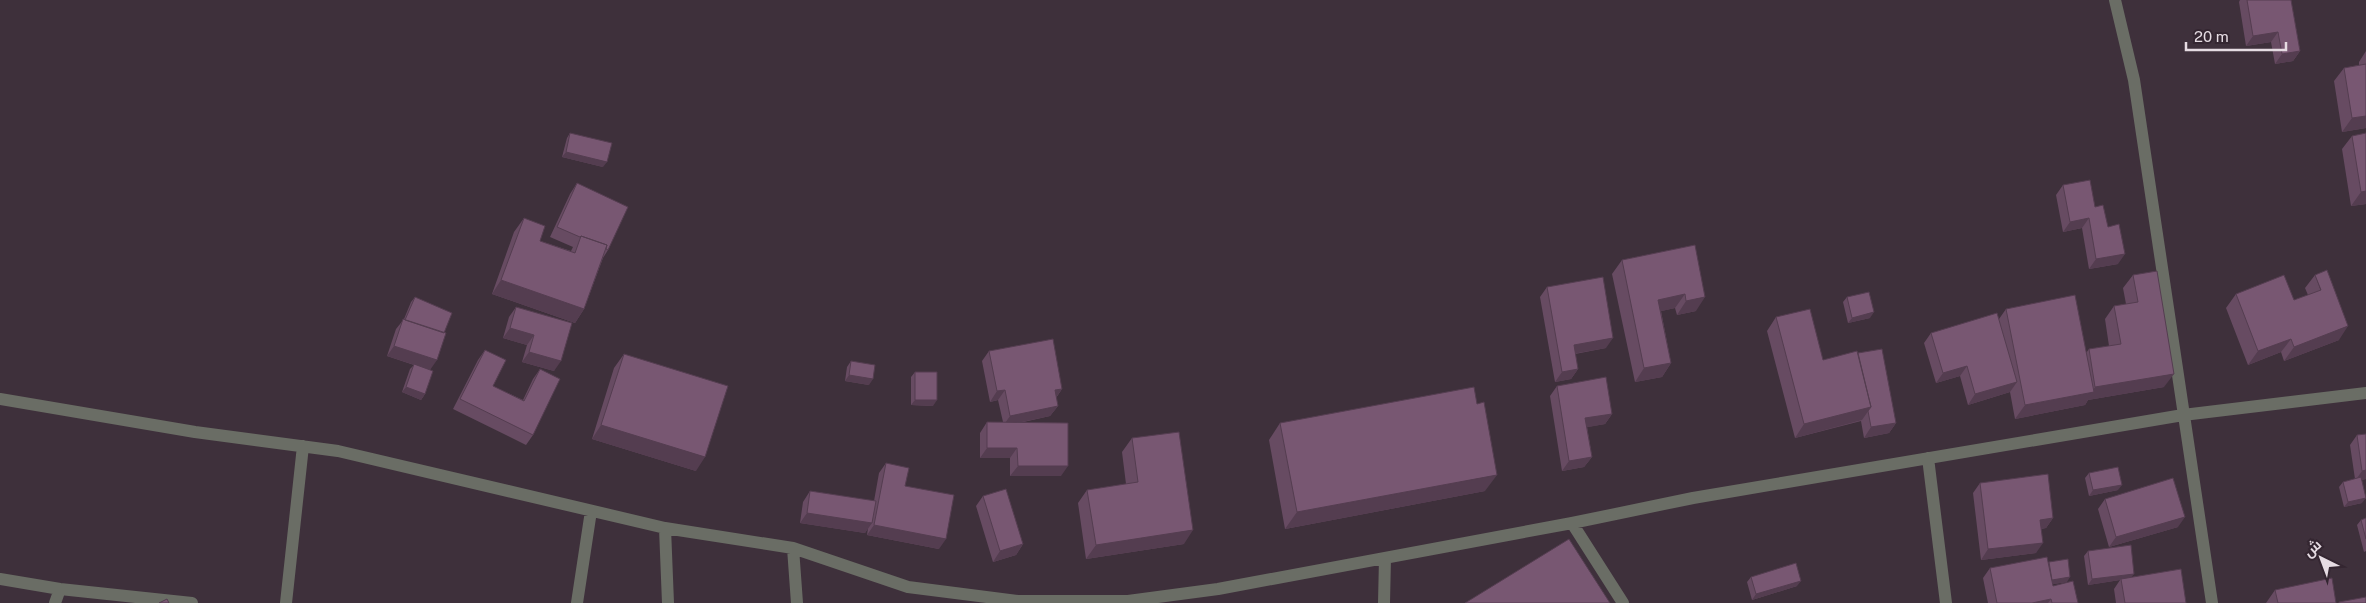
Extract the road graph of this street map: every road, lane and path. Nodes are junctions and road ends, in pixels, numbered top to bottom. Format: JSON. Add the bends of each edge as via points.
{"nodes":[{"id":1,"x":2115,"y":0,"type":"edge"},
{"id":2,"x":2366,"y":393,"type":"edge"},
{"id":3,"x":0,"y":399,"type":"edge"},
{"id":4,"x":2183,"y":415,"type":"junction"},
{"id":5,"x":303,"y":446,"type":"junction"},
{"id":6,"x":1928,"y":458,"type":"junction"},
{"id":7,"x":591,"y":511,"type":"junction"},
{"id":8,"x":1572,"y":523,"type":"junction"},
{"id":9,"x":665,"y":528,"type":"junction"},
{"id":10,"x":793,"y":548,"type":"junction"},
{"id":11,"x":1385,"y":558,"type":"junction"},
{"id":12,"x":0,"y":579,"type":"edge"},
{"id":13,"x":60,"y":589,"type":"junction"},
{"id":14,"x":164,"y":601,"type":"edge"},
{"id":15,"x":1021,"y":602,"type":"edge"},
{"id":16,"x":55,"y":603,"type":"edge"},
{"id":17,"x":192,"y":603,"type":"edge"},
{"id":18,"x":286,"y":603,"type":"edge"},
{"id":19,"x":577,"y":603,"type":"edge"},
{"id":20,"x":668,"y":603,"type":"edge"},
{"id":21,"x":797,"y":603,"type":"edge"},
{"id":22,"x":1384,"y":603,"type":"edge"},
{"id":23,"x":1624,"y":603,"type":"edge"},
{"id":24,"x":1946,"y":603,"type":"edge"},
{"id":25,"x":2212,"y":603,"type":"edge"}],
"edges":[{"from":1,"to":4,"type":"street","via":[[2134,80]]},
{"from":2,"to":4,"type":"street"},
{"from":3,"to":5,"type":"street","via":[[195,432]]},
{"from":4,"to":6,"type":"street"},
{"from":4,"to":25,"type":"street"},
{"from":5,"to":7,"type":"street","via":[[347,453]]},
{"from":5,"to":18,"type":"street"},
{"from":6,"to":8,"type":"street","via":[[1693,498]]},
{"from":6,"to":24,"type":"street"},
{"from":7,"to":9,"type":"street"},
{"from":7,"to":19,"type":"street"},
{"from":8,"to":11,"type":"street"},
{"from":8,"to":23,"type":"street"},
{"from":9,"to":10,"type":"street"},
{"from":9,"to":20,"type":"street"},
{"from":10,"to":15,"type":"street","via":[[908,587]]},
{"from":10,"to":21,"type":"street"},
{"from":11,"to":15,"type":"street","via":[[1218,589],[1128,601]]},
{"from":11,"to":22,"type":"street"},
{"from":12,"to":13,"type":"street"},
{"from":13,"to":14,"type":"street"},
{"from":13,"to":16,"type":"street"},
{"from":14,"to":17,"type":"street"}]}
